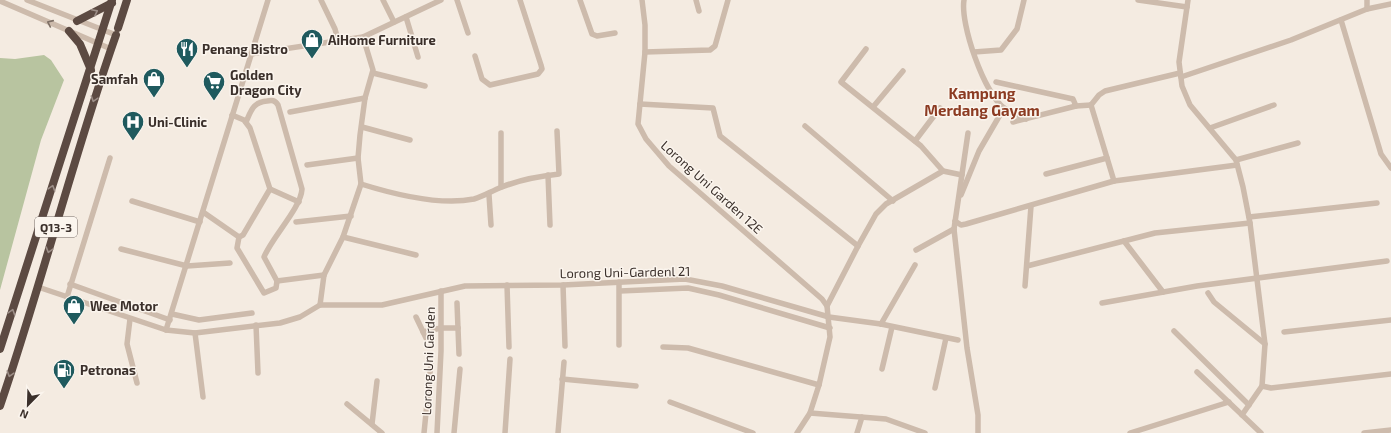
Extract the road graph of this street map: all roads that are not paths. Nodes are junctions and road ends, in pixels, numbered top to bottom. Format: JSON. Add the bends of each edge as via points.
{"nodes":[{"id":1,"x":28,"y":0,"type":"edge"},
{"id":2,"x":127,"y":0,"type":"edge"},
{"id":3,"x":268,"y":0,"type":"edge"},
{"id":4,"x":321,"y":0,"type":"edge"},
{"id":5,"x":383,"y":0,"type":"edge"},
{"id":6,"x":441,"y":0,"type":"edge"},
{"id":7,"x":457,"y":0,"type":"edge"},
{"id":8,"x":520,"y":0,"type":"edge"},
{"id":9,"x":580,"y":0,"type":"edge"},
{"id":10,"x":642,"y":0,"type":"edge"},
{"id":11,"x":696,"y":0,"type":"edge"},
{"id":12,"x":728,"y":0,"type":"edge"},
{"id":13,"x":964,"y":0,"type":"edge"},
{"id":14,"x":1024,"y":0,"type":"edge"},
{"id":15,"x":1138,"y":0,"type":"edge"},
{"id":16,"x":1188,"y":0,"type":"edge"},
{"id":17,"x":1367,"y":0,"type":"edge"},
{"id":18,"x":0,"y":1,"type":"edge"},
{"id":19,"x":112,"y":1,"type":"edge"},
{"id":20,"x":1391,"y":4,"type":"edge"},
{"id":21,"x":1187,"y":7,"type":"junction"},
{"id":22,"x":1367,"y":9,"type":"junction"},
{"id":23,"x":699,"y":11,"type":"dead end"},
{"id":24,"x":406,"y":17,"type":"junction"},
{"id":25,"x":1341,"y":20,"type":"junction"},
{"id":26,"x":78,"y":21,"type":"junction"},
{"id":27,"x":394,"y":22,"type":"junction"},
{"id":28,"x":69,"y":31,"type":"junction"},
{"id":29,"x":103,"y":31,"type":"junction"},
{"id":30,"x":117,"y":32,"type":"junction"},
{"id":31,"x":468,"y":33,"type":"dead end"},
{"id":32,"x":615,"y":33,"type":"dead end"},
{"id":33,"x":363,"y":37,"type":"junction"},
{"id":34,"x":338,"y":40,"type":"junction"},
{"id":35,"x":99,"y":44,"type":"junction"},
{"id":36,"x":111,"y":48,"type":"junction"},
{"id":37,"x":866,"y":49,"type":"dead end"},
{"id":38,"x":645,"y":52,"type":"junction"},
{"id":39,"x":974,"y":52,"type":"junction"},
{"id":40,"x":251,"y":54,"type":"junction"},
{"id":41,"x":475,"y":56,"type":"dead end"},
{"id":42,"x":418,"y":57,"type":"dead end"},
{"id":43,"x":91,"y":70,"type":"junction"},
{"id":44,"x":902,"y":71,"type":"dead end"},
{"id":45,"x":373,"y":73,"type":"junction"},
{"id":46,"x":1180,"y":75,"type":"junction"},
{"id":47,"x":996,"y":82,"type":"dead end"},
{"id":48,"x":425,"y":86,"type":"dead end"},
{"id":49,"x":365,"y":98,"type":"junction"},
{"id":50,"x":640,"y":104,"type":"junction"},
{"id":51,"x":1091,"y":105,"type":"junction"},
{"id":52,"x":1274,"y":105,"type":"dead end"},
{"id":53,"x":1076,"y":106,"type":"junction"},
{"id":54,"x":873,"y":108,"type":"junction"},
{"id":55,"x":940,"y":108,"type":"dead end"},
{"id":56,"x":1004,"y":108,"type":"junction"},
{"id":57,"x":290,"y":112,"type":"dead end"},
{"id":58,"x":232,"y":115,"type":"junction"},
{"id":59,"x":1026,"y":118,"type":"junction"},
{"id":60,"x":246,"y":122,"type":"junction"},
{"id":61,"x":1013,"y":122,"type":"dead end"},
{"id":62,"x":805,"y":126,"type":"dead end"},
{"id":63,"x":362,"y":127,"type":"junction"},
{"id":64,"x":1210,"y":128,"type":"junction"},
{"id":65,"x":557,"y":132,"type":"dead end"},
{"id":66,"x":501,"y":133,"type":"dead end"},
{"id":67,"x":968,"y":133,"type":"dead end"},
{"id":68,"x":410,"y":140,"type":"dead end"},
{"id":69,"x":915,"y":141,"type":"junction"},
{"id":70,"x":1298,"y":143,"type":"dead end"},
{"id":71,"x":110,"y":158,"type":"dead end"},
{"id":72,"x":358,"y":158,"type":"junction"},
{"id":73,"x":1107,"y":158,"type":"junction"},
{"id":74,"x":1237,"y":163,"type":"junction"},
{"id":75,"x":307,"y":166,"type":"dead end"},
{"id":76,"x":1391,"y":168,"type":"edge"},
{"id":77,"x":943,"y":171,"type":"junction"},
{"id":78,"x":1046,"y":174,"type":"dead end"},
{"id":79,"x":962,"y":175,"type":"junction"},
{"id":80,"x":548,"y":176,"type":"junction"},
{"id":81,"x":1114,"y":181,"type":"junction"},
{"id":82,"x":361,"y":184,"type":"junction"},
{"id":83,"x":501,"y":187,"type":"junction"},
{"id":84,"x":270,"y":189,"type":"junction"},
{"id":85,"x":489,"y":195,"type":"junction"},
{"id":86,"x":132,"y":200,"type":"dead end"},
{"id":87,"x":958,"y":200,"type":"junction"},
{"id":88,"x":893,"y":201,"type":"junction"},
{"id":89,"x":299,"y":202,"type":"junction"},
{"id":90,"x":1377,"y":203,"type":"dead end"},
{"id":91,"x":1031,"y":206,"type":"junction"},
{"id":92,"x":203,"y":212,"type":"junction"},
{"id":93,"x":351,"y":216,"type":"junction"},
{"id":94,"x":1249,"y":217,"type":"junction"},
{"id":95,"x":956,"y":221,"type":"junction"},
{"id":96,"x":200,"y":222,"type":"junction"},
{"id":97,"x":296,"y":222,"type":"dead end"},
{"id":98,"x":1250,"y":223,"type":"junction"},
{"id":99,"x":491,"y":225,"type":"dead end"},
{"id":100,"x":550,"y":225,"type":"dead end"},
{"id":101,"x":954,"y":229,"type":"junction"},
{"id":102,"x":239,"y":237,"type":"junction"},
{"id":103,"x":343,"y":237,"type":"junction"},
{"id":104,"x":1124,"y":241,"type":"junction"},
{"id":105,"x":858,"y":246,"type":"junction"},
{"id":106,"x":121,"y":249,"type":"dead end"},
{"id":107,"x":916,"y":250,"type":"dead end"},
{"id":108,"x":416,"y":255,"type":"dead end"},
{"id":109,"x":1387,"y":261,"type":"dead end"},
{"id":110,"x":230,"y":263,"type":"dead end"},
{"id":111,"x":915,"y":265,"type":"dead end"},
{"id":112,"x":187,"y":266,"type":"junction"},
{"id":113,"x":1027,"y":266,"type":"junction"},
{"id":114,"x":324,"y":274,"type":"junction"},
{"id":115,"x":1257,"y":278,"type":"junction"},
{"id":116,"x":277,"y":281,"type":"junction"},
{"id":117,"x":619,"y":282,"type":"junction"},
{"id":118,"x":70,"y":284,"type":"junction"},
{"id":119,"x":507,"y":285,"type":"junction"},
{"id":120,"x":563,"y":285,"type":"junction"},
{"id":121,"x":38,"y":286,"type":"junction"},
{"id":122,"x":722,"y":286,"type":"junction"},
{"id":123,"x":1025,"y":286,"type":"dead end"},
{"id":124,"x":441,"y":291,"type":"junction"},
{"id":125,"x":620,"y":291,"type":"junction"},
{"id":126,"x":1163,"y":292,"type":"junction"},
{"id":127,"x":1208,"y":293,"type":"dead end"},
{"id":128,"x":719,"y":295,"type":"junction"},
{"id":129,"x":67,"y":297,"type":"junction"},
{"id":130,"x":457,"y":303,"type":"dead end"},
{"id":131,"x":1102,"y":303,"type":"dead end"},
{"id":132,"x":320,"y":305,"type":"junction"},
{"id":133,"x":827,"y":306,"type":"junction"},
{"id":134,"x":252,"y":313,"type":"dead end"},
{"id":135,"x":171,"y":317,"type":"junction"},
{"id":136,"x":416,"y":317,"type":"dead end"},
{"id":137,"x":829,"y":317,"type":"junction"},
{"id":138,"x":130,"y":319,"type":"junction"},
{"id":139,"x":1391,"y":320,"type":"edge"},
{"id":140,"x":881,"y":324,"type":"junction"},
{"id":141,"x":256,"y":325,"type":"junction"},
{"id":142,"x":892,"y":327,"type":"junction"},
{"id":143,"x":441,"y":328,"type":"junction"},
{"id":144,"x":458,"y":328,"type":"junction"},
{"id":145,"x":830,"y":328,"type":"junction"},
{"id":146,"x":166,"y":330,"type":"junction"},
{"id":147,"x":1174,"y":331,"type":"dead end"},
{"id":148,"x":423,"y":332,"type":"junction"},
{"id":149,"x":1284,"y":332,"type":"dead end"},
{"id":150,"x":195,"y":334,"type":"junction"},
{"id":151,"x":946,"y":338,"type":"junction"},
{"id":152,"x":427,"y":340,"type":"dead end"},
{"id":153,"x":958,"y":340,"type":"dead end"},
{"id":154,"x":1265,"y":344,"type":"junction"},
{"id":155,"x":619,"y":345,"type":"dead end"},
{"id":156,"x":509,"y":346,"type":"dead end"},
{"id":157,"x":565,"y":346,"type":"dead end"},
{"id":158,"x":663,"y":348,"type":"dead end"},
{"id":159,"x":0,"y":349,"type":"edge"},
{"id":160,"x":458,"y":354,"type":"dead end"},
{"id":161,"x":510,"y":359,"type":"dead end"},
{"id":162,"x":564,"y":362,"type":"dead end"},
{"id":163,"x":431,"y":363,"type":"dead end"},
{"id":164,"x":460,"y":369,"type":"dead end"},
{"id":165,"x":882,"y":370,"type":"dead end"},
{"id":166,"x":1197,"y":372,"type":"dead end"},
{"id":167,"x":258,"y":373,"type":"dead end"},
{"id":168,"x":1391,"y":374,"type":"edge"},
{"id":169,"x":562,"y":379,"type":"junction"},
{"id":170,"x":377,"y":381,"type":"dead end"},
{"id":171,"x":137,"y":383,"type":"dead end"},
{"id":172,"x":819,"y":385,"type":"junction"},
{"id":173,"x":636,"y":386,"type":"dead end"},
{"id":174,"x":1262,"y":386,"type":"junction"},
{"id":175,"x":935,"y":388,"type":"dead end"},
{"id":176,"x":203,"y":398,"type":"dead end"},
{"id":177,"x":670,"y":402,"type":"dead end"},
{"id":178,"x":1229,"y":402,"type":"junction"},
{"id":179,"x":347,"y":404,"type":"dead end"},
{"id":180,"x":1249,"y":405,"type":"junction"},
{"id":181,"x":0,"y":406,"type":"edge"},
{"id":182,"x":810,"y":413,"type":"junction"},
{"id":183,"x":1242,"y":415,"type":"junction"},
{"id":184,"x":862,"y":417,"type":"junction"},
{"id":185,"x":372,"y":424,"type":"junction"},
{"id":186,"x":1391,"y":430,"type":"edge"},
{"id":187,"x":915,"y":431,"type":"edge"},
{"id":188,"x":382,"y":433,"type":"edge"},
{"id":189,"x":424,"y":433,"type":"edge"},
{"id":190,"x":437,"y":433,"type":"edge"},
{"id":191,"x":454,"y":433,"type":"edge"},
{"id":192,"x":505,"y":433,"type":"edge"},
{"id":193,"x":558,"y":433,"type":"edge"},
{"id":194,"x":753,"y":433,"type":"edge"},
{"id":195,"x":797,"y":433,"type":"edge"},
{"id":196,"x":857,"y":433,"type":"edge"},
{"id":197,"x":925,"y":433,"type":"edge"},
{"id":198,"x":978,"y":433,"type":"edge"},
{"id":199,"x":1130,"y":433,"type":"edge"},
{"id":200,"x":1261,"y":433,"type":"edge"},
{"id":201,"x":1364,"y":433,"type":"edge"}],
"edges":[{"from":1,"to":26,"type":"street"},
{"from":2,"to":30,"type":"highway","number":"Q13-3"},
{"from":3,"to":40,"type":"street"},
{"from":4,"to":34,"type":"street"},
{"from":5,"to":27,"type":"street"},
{"from":6,"to":24,"type":"street"},
{"from":7,"to":31,"type":"street"},
{"from":8,"to":41,"type":"street","via":[[542,69],[538,74],[490,84],[482,79]]},
{"from":9,"to":32,"type":"street","via":[[592,34],[597,36]]},
{"from":10,"to":38,"type":"street"},
{"from":11,"to":23,"type":"street"},
{"from":12,"to":38,"type":"street","via":[[715,46],[710,50]]},
{"from":13,"to":39,"type":"street","via":[[966,24]]},
{"from":14,"to":39,"type":"street","via":[[1017,28],[1001,50]]},
{"from":15,"to":21,"type":"street"},
{"from":16,"to":21,"type":"street"},
{"from":17,"to":22,"type":"street"},
{"from":28,"to":18,"type":"street","one_way":true},
{"from":26,"to":19,"type":"highway","one_way":true},
{"from":19,"to":29,"type":"highway","number":"Q13-3"},
{"from":20,"to":22,"type":"street"},
{"from":21,"to":46,"type":"street","via":[[1179,62]]},
{"from":22,"to":25,"type":"street"},
{"from":24,"to":27,"type":"street"},
{"from":24,"to":42,"type":"street"},
{"from":25,"to":46,"type":"street","via":[[1291,40]]},
{"from":25,"to":76,"type":"street","via":[[1381,154]]},
{"from":26,"to":29,"type":"street"},
{"from":27,"to":33,"type":"street"},
{"from":28,"to":35,"type":"street"},
{"from":28,"to":43,"type":"highway","via":[[80,44]]},
{"from":29,"to":30,"type":"street"},
{"from":29,"to":35,"type":"highway","number":"Q13-3"},
{"from":30,"to":36,"type":"highway","number":"Q13-3"},
{"from":33,"to":34,"type":"street"},
{"from":33,"to":45,"type":"street"},
{"from":34,"to":40,"type":"street"},
{"from":35,"to":36,"type":"street"},
{"from":35,"to":43,"type":"highway","number":"Q13-3"},
{"from":36,"to":121,"type":"highway","number":"Q13-3","one_way":true},
{"from":37,"to":54,"type":"street","via":[[841,82]]},
{"from":38,"to":50,"type":"street"},
{"from":39,"to":56,"type":"street","via":[[977,65],[988,87]]},
{"from":40,"to":58,"type":"street"},
{"from":159,"to":43,"type":"highway","number":"Q13-3","one_way":true},
{"from":44,"to":54,"type":"street"},
{"from":45,"to":48,"type":"street"},
{"from":45,"to":49,"type":"street"},
{"from":46,"to":51,"type":"street","via":[[1105,91]]},
{"from":46,"to":64,"type":"street","via":[[1190,105]]},
{"from":47,"to":53,"type":"street","via":[[1073,99]]},
{"from":49,"to":57,"type":"street"},
{"from":49,"to":63,"type":"street"},
{"from":50,"to":105,"type":"street","via":[[713,108],[720,136]]},
{"from":50,"to":133,"type":"street","name":"Lorong Uni Garden 12E","via":[[638,124],[652,148]]},
{"from":51,"to":53,"type":"street"},
{"from":51,"to":73,"type":"street"},
{"from":52,"to":64,"type":"street"},
{"from":53,"to":59,"type":"street"},
{"from":54,"to":69,"type":"street"},
{"from":55,"to":69,"type":"street"},
{"from":56,"to":59,"type":"street"},
{"from":56,"to":87,"type":"street","via":[[979,151],[968,182]]},
{"from":58,"to":60,"type":"street"},
{"from":58,"to":92,"type":"street"},
{"from":59,"to":61,"type":"street"},
{"from":60,"to":84,"type":"street"},
{"from":60,"to":89,"type":"street","via":[[258,102],[271,100],[278,104],[302,189]]},
{"from":62,"to":88,"type":"street"},
{"from":63,"to":68,"type":"street"},
{"from":63,"to":72,"type":"street"},
{"from":64,"to":74,"type":"street"},
{"from":65,"to":80,"type":"street","via":[[559,174]]},
{"from":66,"to":83,"type":"street"},
{"from":67,"to":79,"type":"street"},
{"from":69,"to":77,"type":"street"},
{"from":70,"to":74,"type":"street"},
{"from":71,"to":118,"type":"street"},
{"from":72,"to":75,"type":"street"},
{"from":72,"to":82,"type":"street"},
{"from":73,"to":78,"type":"street"},
{"from":73,"to":81,"type":"street"},
{"from":74,"to":81,"type":"street"},
{"from":74,"to":94,"type":"street"},
{"from":77,"to":79,"type":"street"},
{"from":77,"to":88,"type":"street"},
{"from":79,"to":87,"type":"street"},
{"from":80,"to":83,"type":"street"},
{"from":80,"to":100,"type":"street"},
{"from":81,"to":91,"type":"street"},
{"from":82,"to":85,"type":"street","via":[[414,197],[442,200],[472,199]]},
{"from":82,"to":93,"type":"street"},
{"from":83,"to":85,"type":"street"},
{"from":84,"to":89,"type":"street"},
{"from":84,"to":102,"type":"street","via":[[243,235]]},
{"from":85,"to":99,"type":"street"},
{"from":86,"to":96,"type":"street"},
{"from":87,"to":95,"type":"street"},
{"from":88,"to":105,"type":"street","via":[[876,214]]},
{"from":89,"to":116,"type":"street","via":[[264,257]]},
{"from":90,"to":94,"type":"street"},
{"from":91,"to":95,"type":"street","via":[[961,225]]},
{"from":91,"to":113,"type":"street"},
{"from":92,"to":96,"type":"street"},
{"from":92,"to":102,"type":"street"},
{"from":93,"to":97,"type":"street"},
{"from":93,"to":103,"type":"street"},
{"from":94,"to":98,"type":"street"},
{"from":95,"to":101,"type":"street"},
{"from":96,"to":112,"type":"street"},
{"from":98,"to":104,"type":"street","via":[[1155,233]]},
{"from":98,"to":115,"type":"street"},
{"from":101,"to":107,"type":"street"},
{"from":101,"to":198,"type":"street","via":[[978,415]]},
{"from":102,"to":116,"type":"street","via":[[237,248],[264,293],[276,288]]},
{"from":103,"to":108,"type":"street"},
{"from":103,"to":114,"type":"street"},
{"from":104,"to":113,"type":"street"},
{"from":104,"to":126,"type":"street"},
{"from":105,"to":133,"type":"street"},
{"from":106,"to":112,"type":"street"},
{"from":109,"to":115,"type":"street"},
{"from":110,"to":112,"type":"street"},
{"from":111,"to":140,"type":"street"},
{"from":112,"to":135,"type":"street"},
{"from":113,"to":123,"type":"street"},
{"from":114,"to":116,"type":"street"},
{"from":114,"to":132,"type":"street"},
{"from":115,"to":126,"type":"street"},
{"from":115,"to":154,"type":"street"},
{"from":117,"to":120,"type":"street","name":"Lorong Uni-Gardenl 21"},
{"from":117,"to":122,"type":"street","name":"Lorong Uni-Gardenl 21","via":[[686,279]]},
{"from":117,"to":125,"type":"street"},
{"from":118,"to":129,"type":"street"},
{"from":118,"to":135,"type":"street"},
{"from":119,"to":120,"type":"street","name":"Lorong Uni-Gardenl 21"},
{"from":119,"to":124,"type":"street","name":"Lorong Uni-Gardenl 21","via":[[465,286]]},
{"from":119,"to":156,"type":"street"},
{"from":120,"to":157,"type":"street"},
{"from":121,"to":129,"type":"street"},
{"from":121,"to":181,"type":"highway","number":"Q13-3","one_way":true},
{"from":122,"to":128,"type":"street"},
{"from":122,"to":137,"type":"street","name":"Lorong Uni-Gardenl 21"},
{"from":124,"to":132,"type":"street","name":"Lorong Uni-Gardenl 21","via":[[382,305]]},
{"from":124,"to":143,"type":"street","name":"Lorong Uni Garden"},
{"from":125,"to":128,"type":"street","via":[[677,287]]},
{"from":125,"to":155,"type":"street"},
{"from":126,"to":131,"type":"street"},
{"from":127,"to":154,"type":"street","via":[[1214,302]]},
{"from":128,"to":145,"type":"street"},
{"from":129,"to":138,"type":"street"},
{"from":130,"to":144,"type":"street"},
{"from":132,"to":141,"type":"street","via":[[300,317],[280,323]]},
{"from":133,"to":137,"type":"street"},
{"from":134,"to":135,"type":"street","via":[[199,320]]},
{"from":135,"to":146,"type":"street"},
{"from":136,"to":148,"type":"street"},
{"from":137,"to":140,"type":"street","name":"Lorong Uni-Gardenl 21"},
{"from":137,"to":145,"type":"street"},
{"from":138,"to":146,"type":"street"},
{"from":138,"to":171,"type":"street","via":[[127,344]]},
{"from":139,"to":149,"type":"street"},
{"from":140,"to":142,"type":"street","name":"Lorong Uni-Gardenl 21"},
{"from":141,"to":150,"type":"street"},
{"from":141,"to":167,"type":"street"},
{"from":142,"to":151,"type":"street","name":"Lorong Uni-Gardenl 21"},
{"from":142,"to":165,"type":"street"},
{"from":143,"to":144,"type":"street"},
{"from":143,"to":148,"type":"street"},
{"from":143,"to":190,"type":"street","name":"Lorong Uni Garden"},
{"from":144,"to":160,"type":"street"},
{"from":145,"to":172,"type":"street"},
{"from":146,"to":150,"type":"street"},
{"from":147,"to":180,"type":"street"},
{"from":148,"to":152,"type":"street"},
{"from":150,"to":176,"type":"street"},
{"from":151,"to":153,"type":"street","name":"Lorong Uni-Gardenl 21"},
{"from":151,"to":175,"type":"street"},
{"from":154,"to":174,"type":"street"},
{"from":158,"to":172,"type":"street","via":[[688,348]]},
{"from":161,"to":192,"type":"street"},
{"from":162,"to":169,"type":"street"},
{"from":163,"to":189,"type":"street"},
{"from":164,"to":191,"type":"street"},
{"from":166,"to":178,"type":"street"},
{"from":168,"to":174,"type":"street","via":[[1271,388]]},
{"from":169,"to":173,"type":"street"},
{"from":169,"to":193,"type":"street"},
{"from":170,"to":185,"type":"street"},
{"from":172,"to":182,"type":"street"},
{"from":174,"to":180,"type":"street"},
{"from":177,"to":194,"type":"street"},
{"from":178,"to":183,"type":"street"},
{"from":178,"to":199,"type":"street"},
{"from":179,"to":185,"type":"street"},
{"from":180,"to":183,"type":"street"},
{"from":182,"to":184,"type":"street"},
{"from":182,"to":195,"type":"street"},
{"from":183,"to":200,"type":"street"},
{"from":184,"to":187,"type":"street","via":[[886,419]]},
{"from":184,"to":196,"type":"street"},
{"from":185,"to":188,"type":"street"},
{"from":186,"to":201,"type":"street"},
{"from":187,"to":197,"type":"street"}]}
